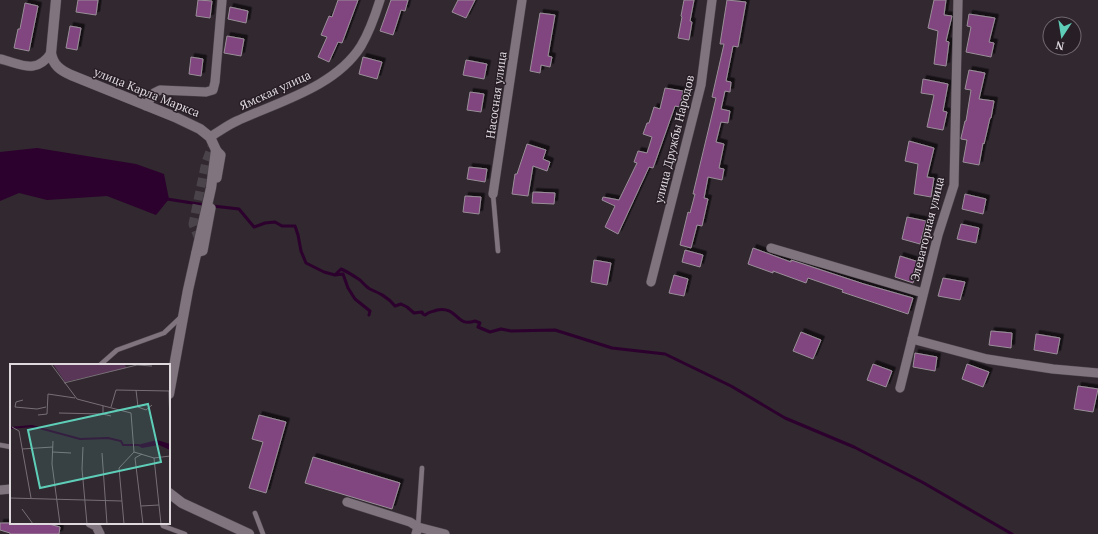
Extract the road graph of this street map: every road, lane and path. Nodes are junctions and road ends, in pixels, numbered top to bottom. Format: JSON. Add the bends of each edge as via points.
{"nodes":[{"id":1,"x":56,"y":0,"type":"edge"},
{"id":2,"x":222,"y":0,"type":"edge"},
{"id":3,"x":380,"y":0,"type":"edge"},
{"id":4,"x":522,"y":0,"type":"edge"},
{"id":5,"x":712,"y":0,"type":"edge"},
{"id":6,"x":958,"y":0,"type":"edge"},
{"id":7,"x":51,"y":52,"type":"junction"},
{"id":8,"x":0,"y":59,"type":"edge"},
{"id":9,"x":146,"y":106,"type":"junction"},
{"id":10,"x":210,"y":137,"type":"junction"},
{"id":11,"x":493,"y":194,"type":"joint"},
{"id":12,"x":771,"y":248,"type":"dead end"},
{"id":13,"x":498,"y":252,"type":"dead end"},
{"id":14,"x":651,"y":282,"type":"dead end"},
{"id":15,"x":923,"y":293,"type":"junction"},
{"id":16,"x":183,"y":315,"type":"junction"},
{"id":17,"x":912,"y":338,"type":"junction"},
{"id":18,"x":101,"y":364,"type":"edge"},
{"id":19,"x":1098,"y":373,"type":"edge"},
{"id":20,"x":170,"y":388,"type":"edge"},
{"id":21,"x":900,"y":388,"type":"dead end"},
{"id":22,"x":0,"y":445,"type":"edge"},
{"id":23,"x":10,"y":447,"type":"edge"},
{"id":24,"x":422,"y":468,"type":"dead end"},
{"id":25,"x":10,"y":489,"type":"edge"},
{"id":26,"x":0,"y":490,"type":"edge"},
{"id":27,"x":170,"y":494,"type":"edge"},
{"id":28,"x":347,"y":502,"type":"dead end"},
{"id":29,"x":255,"y":513,"type":"dead end"},
{"id":30,"x":92,"y":524,"type":"edge"},
{"id":31,"x":162,"y":524,"type":"edge"},
{"id":32,"x":417,"y":530,"type":"edge"},
{"id":33,"x":100,"y":534,"type":"edge"},
{"id":34,"x":185,"y":534,"type":"edge"},
{"id":35,"x":248,"y":534,"type":"edge"},
{"id":36,"x":263,"y":534,"type":"edge"},
{"id":37,"x":444,"y":534,"type":"edge"}],
"edges":[{"from":1,"to":7,"type":"street"},
{"from":2,"to":9,"type":"street","via":[[213,90],[160,90],[154,93]]},
{"from":3,"to":10,"type":"street","name":"Ямская улица","via":[[361,46],[347,63],[316,86],[238,120]]},
{"from":4,"to":11,"type":"street","name":"Насосная улица"},
{"from":5,"to":14,"type":"street","name":"улица Дружбы Народов","via":[[701,85]]},
{"from":6,"to":15,"type":"street","name":"Элеваторная улица","via":[[954,185]]},
{"from":7,"to":8,"type":"street","via":[[45,62],[34,67]]},
{"from":7,"to":9,"type":"street","name":"улица Карла Маркса","via":[[55,63],[63,72]]},
{"from":9,"to":10,"type":"street","name":"улица Карла Маркса","via":[[189,123]]},
{"from":10,"to":16,"type":"street","name":"улица Карла Маркса","via":[[216,150],[211,188]]},
{"from":11,"to":13,"type":"lane"},
{"from":12,"to":15,"type":"street"},
{"from":15,"to":17,"type":"street","name":"Элеваторная улица"},
{"from":16,"to":18,"type":"lane","via":[[164,333],[117,350]]},
{"from":16,"to":20,"type":"street","name":"улица Карла Маркса"},
{"from":17,"to":19,"type":"street","via":[[987,359]]},
{"from":17,"to":21,"type":"street","name":"Элеваторная улица"},
{"from":22,"to":23,"type":"lane"},
{"from":24,"to":32,"type":"lane"},
{"from":25,"to":26,"type":"street"},
{"from":27,"to":35,"type":"street","via":[[182,503]]},
{"from":28,"to":32,"type":"street","via":[[410,522]]},
{"from":29,"to":36,"type":"lane"},
{"from":30,"to":33,"type":"street"},
{"from":31,"to":34,"type":"lane"},
{"from":32,"to":37,"type":"street"}]}
